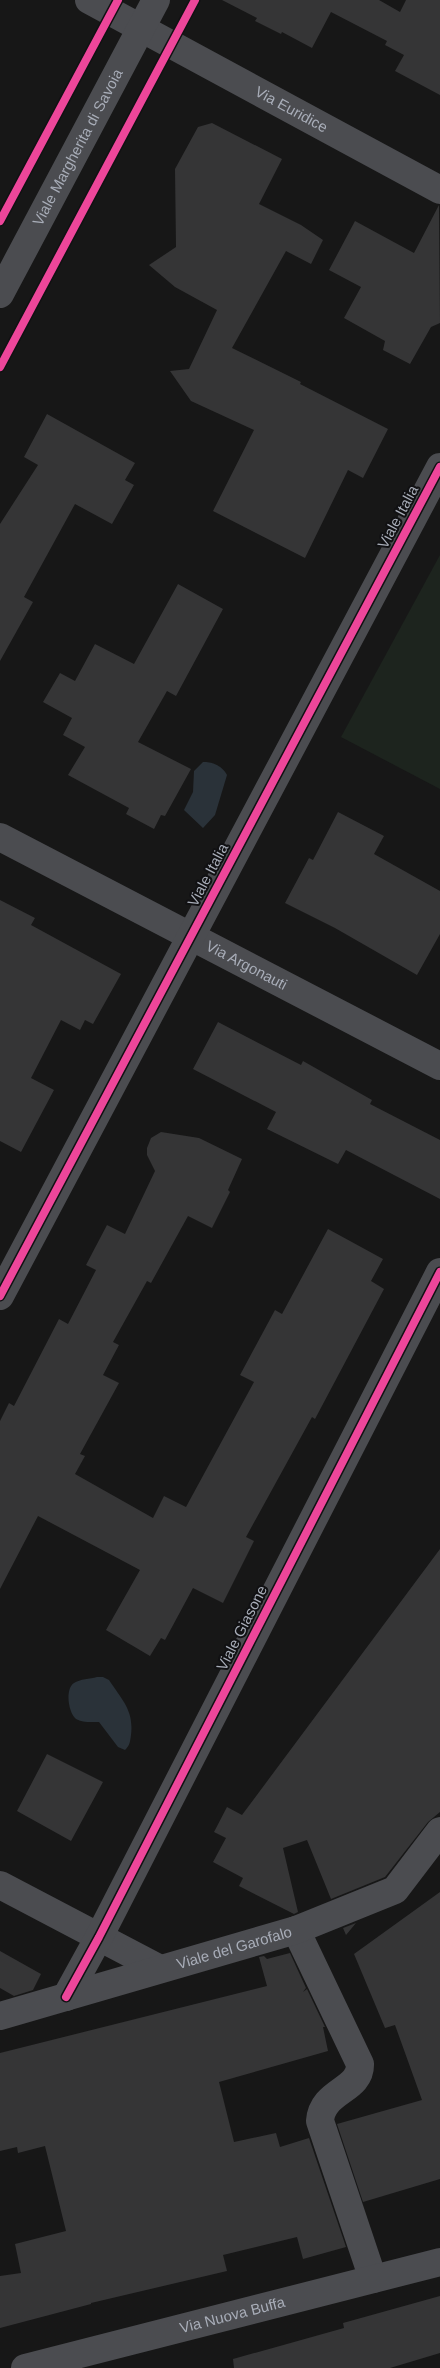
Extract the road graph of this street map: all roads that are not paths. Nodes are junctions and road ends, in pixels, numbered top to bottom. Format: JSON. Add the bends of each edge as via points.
{"nodes":[{"id":1,"x":89,"y":0,"type":"edge"},
{"id":2,"x":156,"y":0,"type":"edge"},
{"id":3,"x":142,"y":27,"type":"junction"},
{"id":4,"x":440,"y":190,"type":"edge"},
{"id":5,"x":0,"y":294,"type":"edge"},
{"id":6,"x":440,"y":467,"type":"edge"},
{"id":7,"x":0,"y":837,"type":"edge"},
{"id":8,"x":191,"y":936,"type":"junction"},
{"id":9,"x":440,"y":1066,"type":"edge"},
{"id":10,"x":440,"y":1272,"type":"edge"},
{"id":11,"x":0,"y":1296,"type":"edge"},
{"id":12,"x":440,"y":1831,"type":"edge"},
{"id":13,"x":0,"y":1885,"type":"edge"},
{"id":14,"x":296,"y":1930,"type":"junction"},
{"id":15,"x":99,"y":1937,"type":"junction"},
{"id":16,"x":160,"y":1969,"type":"junction"},
{"id":17,"x":66,"y":1996,"type":"junction"},
{"id":18,"x":0,"y":2016,"type":"edge"},
{"id":19,"x":440,"y":2262,"type":"edge"},
{"id":20,"x":373,"y":2280,"type":"junction"},
{"id":21,"x":25,"y":2368,"type":"edge"}],
"edges":[{"from":1,"to":3,"type":"street","name":"Via Euridice"},
{"from":2,"to":3,"type":"street","name":"Viale Margherita di Savoia"},
{"from":3,"to":4,"type":"street","name":"Via Euridice"},
{"from":3,"to":5,"type":"street","name":"Viale Margherita di Savoia"},
{"from":6,"to":8,"type":"street","name":"Viale Italia"},
{"from":7,"to":8,"type":"street","name":"Via Argonauti"},
{"from":8,"to":9,"type":"street","name":"Via Argonauti"},
{"from":8,"to":11,"type":"street","name":"Viale Italia"},
{"from":10,"to":15,"type":"street","name":"Viale Giasone"},
{"from":12,"to":14,"type":"street","name":"Viale del Garofalo","via":[[395,1890]]},
{"from":13,"to":15,"type":"street"},
{"from":14,"to":16,"type":"street","name":"Viale del Garofalo"},
{"from":14,"to":20,"type":"street","via":[[360,2064],[355,2080],[326,2102],[320,2121]]},
{"from":15,"to":16,"type":"street"},
{"from":15,"to":17,"type":"street","name":"Viale Giasone"},
{"from":16,"to":17,"type":"street","name":"Viale del Garofalo"},
{"from":17,"to":18,"type":"street","name":"Viale del Garofalo"},
{"from":19,"to":20,"type":"street","name":"Via Nuova Buffa"},
{"from":20,"to":21,"type":"street","name":"Via Nuova Buffa"}]}
